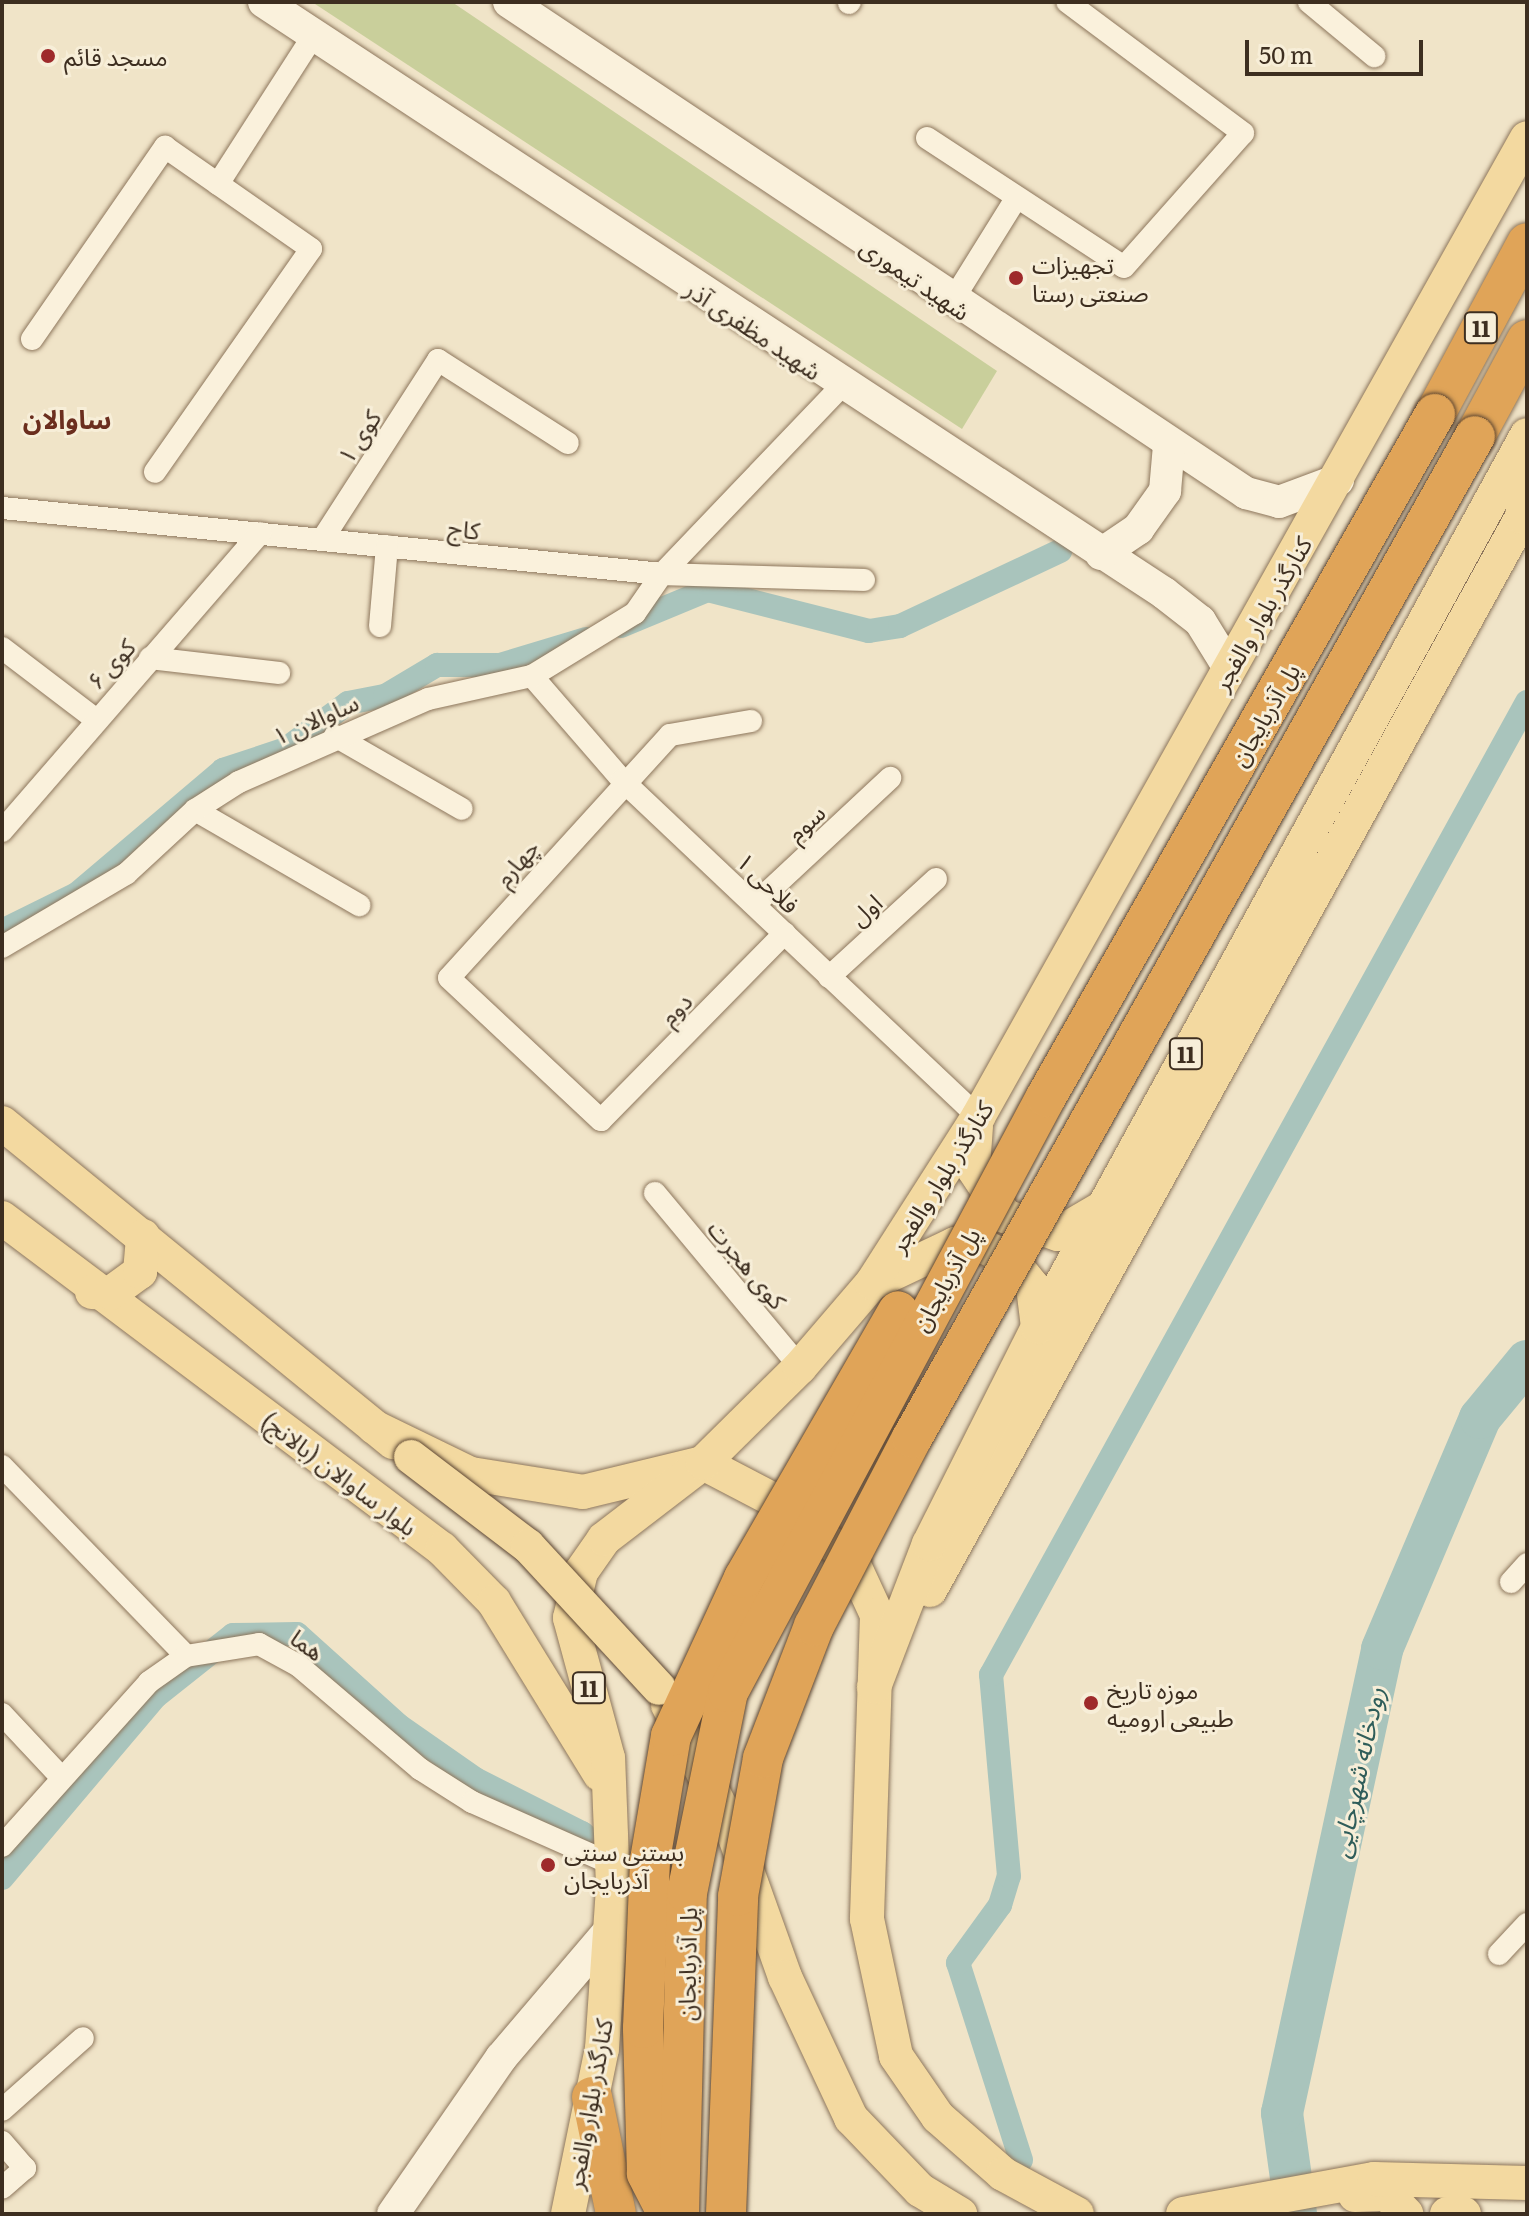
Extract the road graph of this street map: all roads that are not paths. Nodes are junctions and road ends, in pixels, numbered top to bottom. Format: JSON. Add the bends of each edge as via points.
{"nodes":[{"id":1,"x":264,"y":2,"type":"edge"},
{"id":2,"x":1067,"y":2,"type":"edge"},
{"id":3,"x":1309,"y":2,"type":"edge"},
{"id":4,"x":514,"y":3,"type":"edge"},
{"id":5,"x":313,"y":36,"type":"junction"},
{"id":6,"x":1374,"y":56,"type":"dead end"},
{"id":7,"x":927,"y":138,"type":"dead end"},
{"id":8,"x":1527,"y":138,"type":"edge"},
{"id":9,"x":218,"y":184,"type":"junction"},
{"id":10,"x":1015,"y":200,"type":"junction"},
{"id":11,"x":1527,"y":243,"type":"edge"},
{"id":12,"x":951,"y":303,"type":"junction"},
{"id":13,"x":32,"y":339,"type":"dead end"},
{"id":14,"x":1527,"y":340,"type":"edge"},
{"id":15,"x":841,"y":387,"type":"junction"},
{"id":16,"x":1527,"y":435,"type":"edge"},
{"id":17,"x":568,"y":443,"type":"dead end"},
{"id":18,"x":1169,"y":445,"type":"junction"},
{"id":19,"x":155,"y":472,"type":"dead end"},
{"id":20,"x":1527,"y":476,"type":"edge"},
{"id":21,"x":1338,"y":480,"type":"junction"},
{"id":22,"x":2,"y":508,"type":"edge"},
{"id":23,"x":260,"y":533,"type":"junction"},
{"id":24,"x":322,"y":540,"type":"junction"},
{"id":25,"x":387,"y":546,"type":"junction"},
{"id":26,"x":1101,"y":554,"type":"junction"},
{"id":27,"x":662,"y":574,"type":"junction"},
{"id":28,"x":864,"y":580,"type":"dead end"},
{"id":29,"x":380,"y":626,"type":"dead end"},
{"id":30,"x":2,"y":648,"type":"edge"},
{"id":31,"x":150,"y":658,"type":"junction"},
{"id":32,"x":1229,"y":668,"type":"junction"},
{"id":33,"x":279,"y":673,"type":"dead end"},
{"id":34,"x":532,"y":676,"type":"junction"},
{"id":35,"x":94,"y":718,"type":"junction"},
{"id":36,"x":751,"y":721,"type":"dead end"},
{"id":37,"x":335,"y":736,"type":"junction"},
{"id":38,"x":890,"y":778,"type":"dead end"},
{"id":39,"x":622,"y":780,"type":"junction"},
{"id":40,"x":462,"y":809,"type":"dead end"},
{"id":41,"x":195,"y":810,"type":"junction"},
{"id":42,"x":2,"y":831,"type":"edge"},
{"id":43,"x":936,"y":879,"type":"dead end"},
{"id":44,"x":755,"y":904,"type":"junction"},
{"id":45,"x":359,"y":905,"type":"dead end"},
{"id":46,"x":785,"y":933,"type":"junction"},
{"id":47,"x":2,"y":947,"type":"edge"},
{"id":48,"x":829,"y":977,"type":"junction"},
{"id":49,"x":1046,"y":1097,"type":"junction"},
{"id":50,"x":978,"y":1117,"type":"junction"},
{"id":51,"x":601,"y":1120,"type":"joint"},
{"id":52,"x":2,"y":1123,"type":"edge"},
{"id":53,"x":655,"y":1193,"type":"dead end"},
{"id":54,"x":1106,"y":1203,"type":"junction"},
{"id":55,"x":4,"y":1225,"type":"edge"},
{"id":56,"x":143,"y":1236,"type":"junction"},
{"id":57,"x":872,"y":1283,"type":"junction"},
{"id":58,"x":92,"y":1292,"type":"junction"},
{"id":59,"x":1038,"y":1327,"type":"junction"},
{"id":60,"x":800,"y":1367,"type":"junction"},
{"id":61,"x":374,"y":1427,"type":"junction"},
{"id":62,"x":703,"y":1463,"type":"junction"},
{"id":63,"x":2,"y":1466,"type":"edge"},
{"id":64,"x":1527,"y":1564,"type":"edge"},
{"id":65,"x":1511,"y":1582,"type":"dead end"},
{"id":66,"x":186,"y":1656,"type":"junction"},
{"id":67,"x":874,"y":1687,"type":"junction"},
{"id":68,"x":2,"y":1714,"type":"edge"},
{"id":69,"x":61,"y":1777,"type":"junction"},
{"id":70,"x":610,"y":1792,"type":"junction"},
{"id":71,"x":2,"y":1846,"type":"edge"},
{"id":72,"x":612,"y":1864,"type":"junction"},
{"id":73,"x":1527,"y":1924,"type":"edge"},
{"id":74,"x":610,"y":1930,"type":"junction"},
{"id":75,"x":1499,"y":1954,"type":"dead end"},
{"id":76,"x":83,"y":2038,"type":"dead end"},
{"id":77,"x":592,"y":2097,"type":"junction"},
{"id":78,"x":2,"y":2110,"type":"edge"},
{"id":79,"x":2,"y":2142,"type":"edge"},
{"id":80,"x":1527,"y":2183,"type":"edge"},
{"id":81,"x":2,"y":2188,"type":"edge"},
{"id":82,"x":393,"y":2214,"type":"edge"},
{"id":83,"x":568,"y":2214,"type":"edge"},
{"id":84,"x":616,"y":2214,"type":"edge"},
{"id":85,"x":670,"y":2214,"type":"edge"},
{"id":86,"x":679,"y":2214,"type":"edge"},
{"id":87,"x":726,"y":2214,"type":"edge"},
{"id":88,"x":960,"y":2214,"type":"edge"},
{"id":89,"x":1077,"y":2214,"type":"edge"},
{"id":90,"x":1183,"y":2214,"type":"edge"},
{"id":91,"x":1256,"y":2214,"type":"edge"},
{"id":92,"x":1406,"y":2214,"type":"edge"},
{"id":93,"x":1447,"y":2214,"type":"edge"},
{"id":94,"x":1464,"y":2214,"type":"edge"}],
"edges":[{"from":1,"to":5,"type":"main road","name":"شهید مظفری آذر"},
{"from":2,"to":10,"type":"street","via":[[1243,133],[1124,267]]},
{"from":3,"to":6,"type":"street"},
{"from":4,"to":12,"type":"main road","name":"شهید تیموری"},
{"from":5,"to":9,"type":"street"},
{"from":5,"to":15,"type":"main road","name":"شهید مظفری آذر"},
{"from":7,"to":10,"type":"street"},
{"from":8,"to":21,"type":"main road","name":"کنارگذر بلوار والفجر"},
{"from":9,"to":13,"type":"street","via":[[165,147]]},
{"from":9,"to":19,"type":"street","via":[[311,249]]},
{"from":10,"to":12,"type":"street"},
{"from":11,"to":49,"type":"highway","name":"پل آذربایجان","number":"11","bridge":true},
{"from":12,"to":18,"type":"main road","name":"شهید تیموری"},
{"from":14,"to":87,"type":"highway","name":"پل آذربایجان","number":"11","bridge":true,"via":[[927,1410],[814,1626],[763,1758],[738,1896]]},
{"from":15,"to":26,"type":"main road","name":"شهید مظفری آذر"},
{"from":15,"to":27,"type":"street"},
{"from":16,"to":54,"type":"main road","number":"11"},
{"from":17,"to":24,"type":"street","name":"کوی ۱","via":[[438,360]]},
{"from":18,"to":21,"type":"main road","name":"شهید تیموری","via":[[1246,493],[1279,502]]},
{"from":18,"to":26,"type":"main road","via":[[1165,491],[1138,529]]},
{"from":20,"to":67,"type":"main road","via":[[1522,517]]},
{"from":21,"to":32,"type":"main road","name":"کنارگذر بلوار والفجر","number":"11"},
{"from":22,"to":23,"type":"street","name":"کاج"},
{"from":23,"to":24,"type":"street","name":"کاج"},
{"from":23,"to":31,"type":"street","name":"کوی ۶"},
{"from":24,"to":25,"type":"street","name":"کاج"},
{"from":25,"to":27,"type":"street","name":"کاج"},
{"from":25,"to":29,"type":"street"},
{"from":26,"to":32,"type":"main road","name":"شهید مظفری آذر","via":[[1200,621]]},
{"from":27,"to":28,"type":"street","name":"کاج"},
{"from":27,"to":34,"type":"street","name":"ساوالان ۱","via":[[635,613]]},
{"from":30,"to":35,"type":"street"},
{"from":31,"to":33,"type":"street"},
{"from":31,"to":35,"type":"street","name":"کوی ۶"},
{"from":32,"to":50,"type":"main road","name":"کنارگذر بلوار والفجر","number":"11"},
{"from":34,"to":37,"type":"street","name":"ساوالان ۱","via":[[428,699]]},
{"from":34,"to":39,"type":"street","name":"فلاحی ۱"},
{"from":35,"to":42,"type":"street","name":"کوی ۶"},
{"from":36,"to":39,"type":"street","name":"چهارم","via":[[670,735]]},
{"from":37,"to":40,"type":"street"},
{"from":37,"to":41,"type":"street","name":"ساوالان ۱"},
{"from":38,"to":44,"type":"street","name":"سوم"},
{"from":39,"to":44,"type":"street","name":"فلاحی ۱"},
{"from":39,"to":51,"type":"street","name":"چهارم","via":[[449,978]]},
{"from":41,"to":45,"type":"street"},
{"from":41,"to":47,"type":"street","name":"ساوالان ۱","via":[[126,874]]},
{"from":43,"to":48,"type":"street","name":"اول"},
{"from":44,"to":46,"type":"street","name":"فلاحی ۱"},
{"from":46,"to":48,"type":"street","name":"فلاحی ۱"},
{"from":46,"to":51,"type":"street","name":"دوم"},
{"from":48,"to":50,"type":"street","name":"فلاحی ۱"},
{"from":49,"to":85,"type":"highway","bridge":true,"via":[[943,1237],[843,1401],[718,1629],[671,1736],[650,1860],[643,2028],[647,2173]]},
{"from":49,"to":86,"type":"highway","name":"پل آذربایجان","bridge":true,"via":[[728,1692],[687,1893]]},
{"from":50,"to":54,"type":"main road","via":[[973,1168],[1005,1216],[1058,1234],[1087,1222]]},
{"from":50,"to":57,"type":"main road","name":"کنارگذر بلوار والفجر","number":"11"},
{"from":52,"to":56,"type":"main road"},
{"from":53,"to":60,"type":"street","name":"کوی هجرت"},
{"from":54,"to":59,"type":"main road","number":"11"},
{"from":55,"to":58,"type":"main road","name":"بلوار ساوالان (بالانج)"},
{"from":56,"to":58,"type":"main road","via":[[146,1254],[134,1279],[111,1293]]},
{"from":56,"to":61,"type":"main road"},
{"from":57,"to":59,"type":"main road","number":"11","via":[[955,1244],[985,1247],[1012,1261],[1033,1287]]},
{"from":57,"to":60,"type":"main road","name":"کنارگذر بلوار والفجر","number":"11"},
{"from":58,"to":70,"type":"main road","name":"بلوار ساوالان (بالانج)","via":[[442,1549],[494,1602]]},
{"from":59,"to":67,"type":"main road","number":"11","via":[[929,1544]]},
{"from":60,"to":62,"type":"main road","name":"کنارگذر بلوار والفجر","number":"11"},
{"from":61,"to":62,"type":"main road","via":[[471,1474],[583,1492]]},
{"from":61,"to":88,"type":"main road","bridge":true,"via":[[528,1546],[637,1657],[732,1829],[785,1977],[851,2118],[920,2190]]},
{"from":62,"to":67,"type":"main road","via":[[787,1507],[852,1561],[877,1615]]},
{"from":62,"to":70,"type":"main road","name":"کنارگذر بلوار والفجر","number":"11","via":[[649,1497],[581,1572],[570,1618]]},
{"from":63,"to":66,"type":"street"},
{"from":64,"to":65,"type":"street"},
{"from":66,"to":69,"type":"street","via":[[110,1719]]},
{"from":66,"to":72,"type":"street","name":"هما","via":[[259,1644],[280,1653],[420,1769],[496,1814]]},
{"from":67,"to":89,"type":"main road","number":"11","via":[[867,1919],[896,2056],[938,2117],[1003,2174]]},
{"from":68,"to":69,"type":"street"},
{"from":69,"to":71,"type":"street"},
{"from":70,"to":72,"type":"main road","name":"کنارگذر بلوار والفجر","number":"11"},
{"from":72,"to":74,"type":"main road","name":"کنارگذر بلوار والفجر","number":"11"},
{"from":73,"to":75,"type":"street"},
{"from":74,"to":77,"type":"main road","name":"کنارگذر بلوار والفجر","number":"11"},
{"from":74,"to":82,"type":"main road","via":[[501,2058]]},
{"from":76,"to":78,"type":"street"},
{"from":77,"to":83,"type":"main road","name":"کنارگذر بلوار والفجر","number":"11"},
{"from":77,"to":84,"type":"highway","number":"11"},
{"from":79,"to":81,"type":"street","via":[[25,2168]]},
{"from":80,"to":90,"type":"main road","via":[[1374,2179]]},
{"from":91,"to":92,"type":"main road","via":[[1363,2193],[1387,2194]]},
{"from":93,"to":94,"type":"main road"}]}
